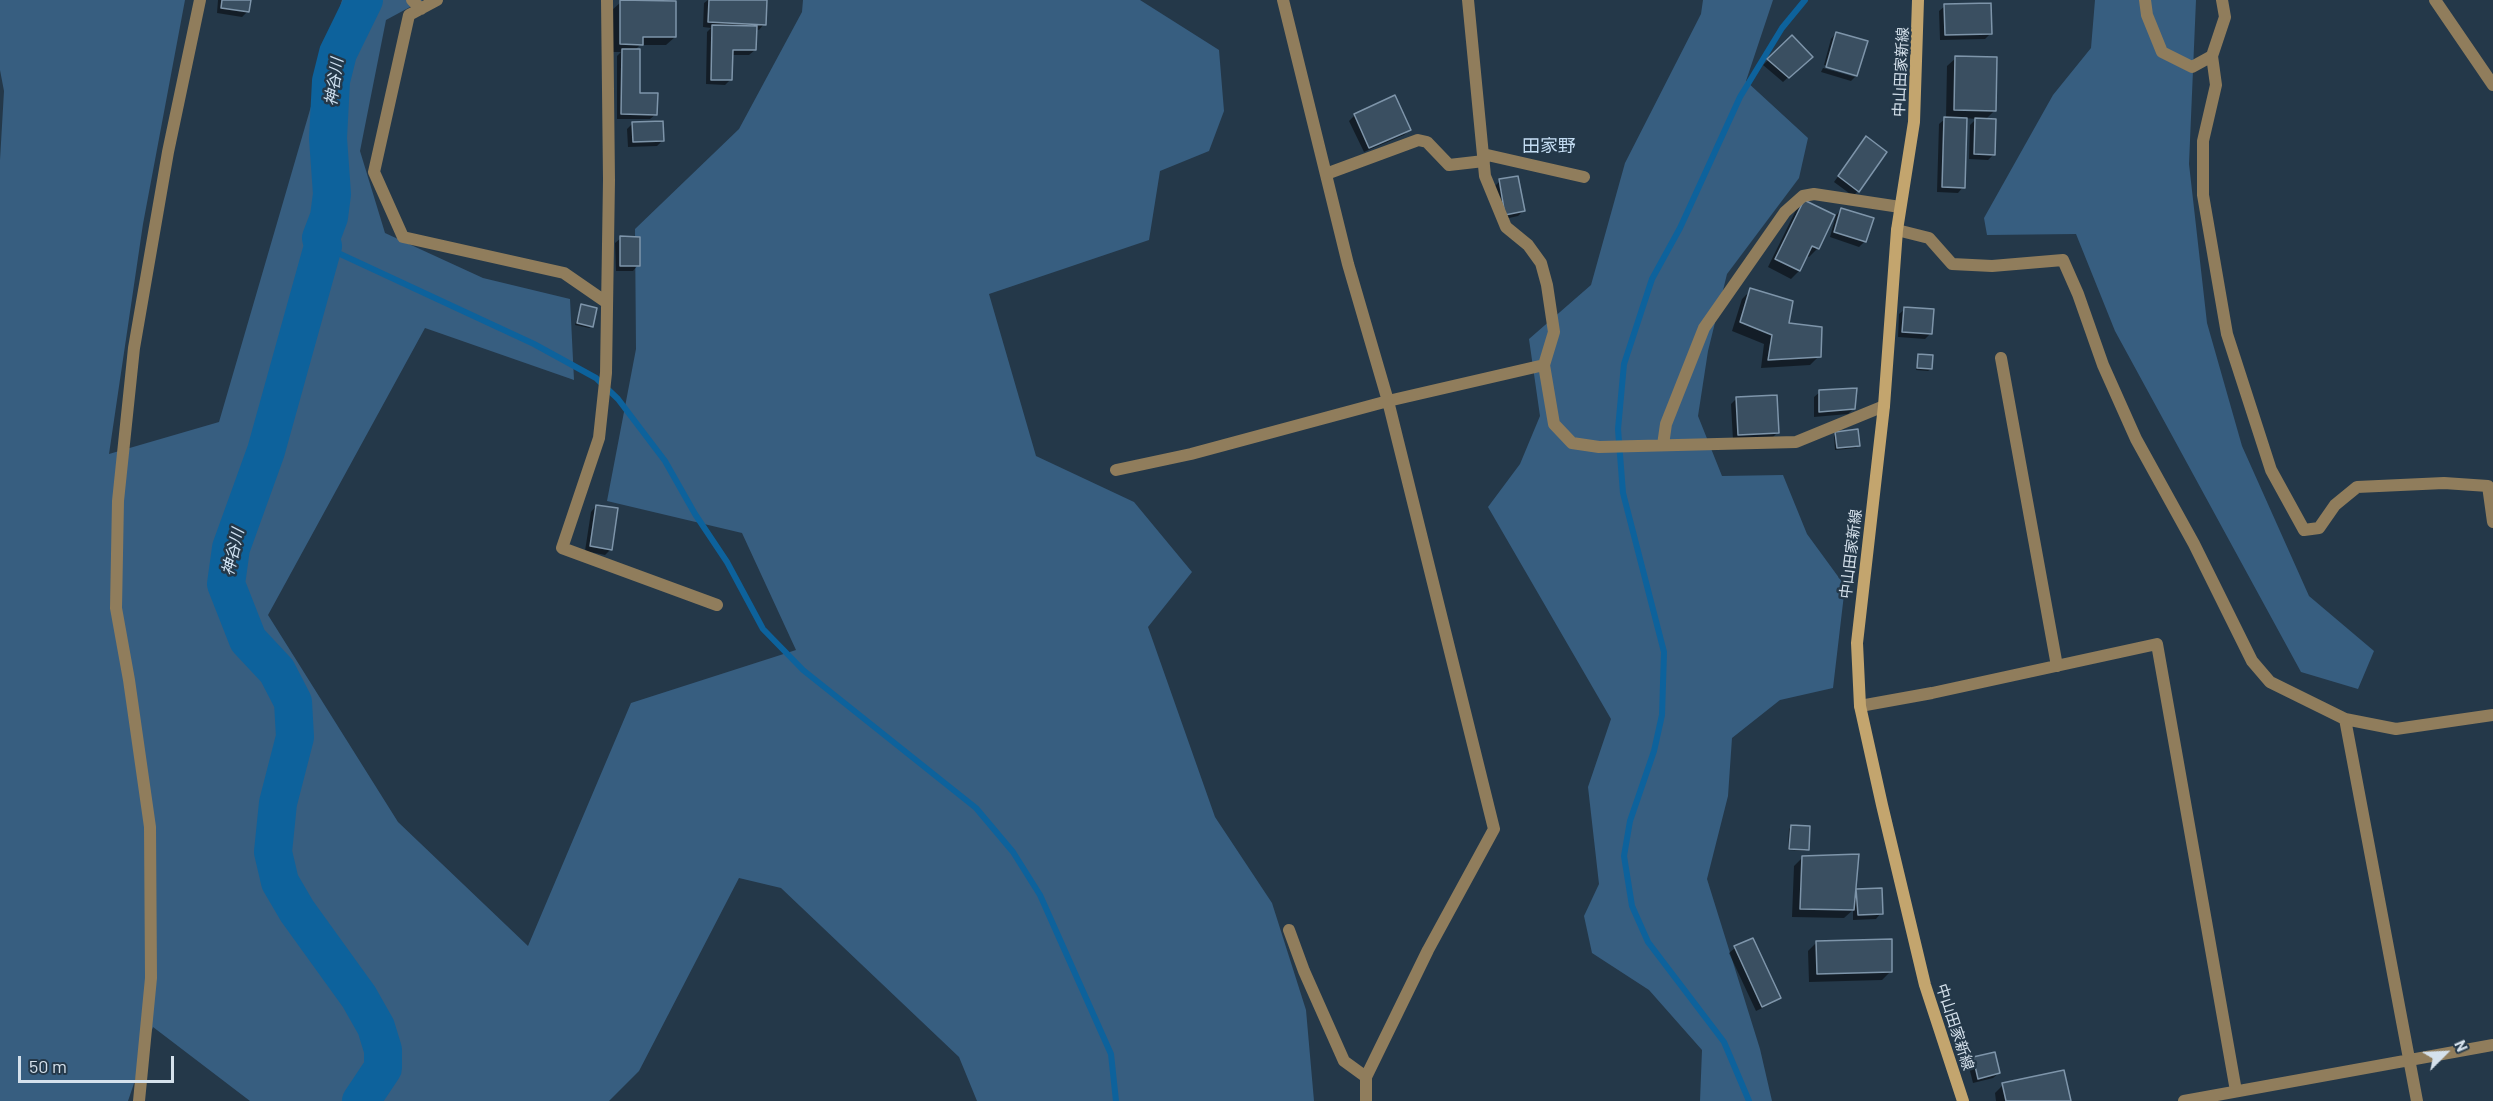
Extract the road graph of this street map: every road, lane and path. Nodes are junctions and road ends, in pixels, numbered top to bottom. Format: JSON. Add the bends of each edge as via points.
{"nodes":[{"id":1,"x":200,"y":0,"type":"edge"},
{"id":2,"x":437,"y":0,"type":"edge"},
{"id":3,"x":607,"y":0,"type":"edge"},
{"id":4,"x":1283,"y":0,"type":"edge"},
{"id":5,"x":1468,"y":0,"type":"edge"},
{"id":6,"x":1918,"y":0,"type":"edge"},
{"id":7,"x":2145,"y":0,"type":"edge"},
{"id":8,"x":2222,"y":0,"type":"edge"},
{"id":9,"x":2434,"y":0,"type":"edge"},
{"id":10,"x":416,"y":5,"type":"edge"},
{"id":11,"x":2212,"y":56,"type":"junction"},
{"id":12,"x":2493,"y":85,"type":"edge"},
{"id":13,"x":1484,"y":157,"type":"junction"},
{"id":14,"x":1326,"y":174,"type":"junction"},
{"id":15,"x":1584,"y":177,"type":"dead end"},
{"id":16,"x":1900,"y":207,"type":"junction"},
{"id":17,"x":1896,"y":230,"type":"junction"},
{"id":18,"x":606,"y":302,"type":"junction"},
{"id":19,"x":2001,"y":358,"type":"dead end"},
{"id":20,"x":1544,"y":364,"type":"junction"},
{"id":21,"x":1388,"y":401,"type":"junction"},
{"id":22,"x":1884,"y":406,"type":"junction"},
{"id":23,"x":1663,"y":445,"type":"junction"},
{"id":24,"x":1116,"y":470,"type":"dead end"},
{"id":25,"x":2493,"y":522,"type":"edge"},
{"id":26,"x":717,"y":605,"type":"dead end"},
{"id":27,"x":2057,"y":666,"type":"junction"},
{"id":28,"x":1860,"y":706,"type":"junction"},
{"id":29,"x":2493,"y":715,"type":"edge"},
{"id":30,"x":2345,"y":719,"type":"junction"},
{"id":31,"x":1289,"y":930,"type":"dead end"},
{"id":32,"x":2493,"y":1045,"type":"edge"},
{"id":33,"x":2409,"y":1060,"type":"junction"},
{"id":34,"x":1366,"y":1077,"type":"junction"},
{"id":35,"x":2236,"y":1091,"type":"junction"},
{"id":36,"x":139,"y":1101,"type":"edge"},
{"id":37,"x":1366,"y":1101,"type":"edge"},
{"id":38,"x":1962,"y":1101,"type":"edge"},
{"id":39,"x":2184,"y":1101,"type":"edge"},
{"id":40,"x":2417,"y":1101,"type":"edge"}],
"edges":[{"from":1,"to":36,"type":"street","via":[[168,152],[134,348],[118,501],[116,608],[150,827],[151,978]]},
{"from":2,"to":10,"type":"street"},
{"from":3,"to":18,"type":"street"},
{"from":4,"to":14,"type":"street"},
{"from":5,"to":13,"type":"street"},
{"from":6,"to":16,"type":"main road","name":"中山田家新線","via":[[1914,122]]},
{"from":7,"to":11,"type":"street","via":[[2162,52],[2192,67]]},
{"from":8,"to":11,"type":"street","via":[[2224,17]]},
{"from":9,"to":12,"type":"street"},
{"from":10,"to":18,"type":"street","via":[[409,15],[374,172],[403,237],[564,273]]},
{"from":11,"to":25,"type":"street","via":[[2216,85],[2203,141],[2203,195],[2227,334],[2271,470],[2304,530],[2319,528],[2335,505],[2357,487],[2444,483],[2488,486]]},
{"from":13,"to":14,"type":"street","via":[[1449,165],[1427,142],[1418,140]]},
{"from":13,"to":15,"type":"street"},
{"from":13,"to":20,"type":"street","via":[[1485,176],[1506,227],[1528,245],[1541,263],[1554,332]]},
{"from":14,"to":21,"type":"street"},
{"from":16,"to":17,"type":"main road","name":"中山田家新線"},
{"from":16,"to":23,"type":"street","via":[[1814,194],[1803,196],[1785,212],[1704,328],[1666,424]]},
{"from":17,"to":22,"type":"main road","name":"中山田家新線"},
{"from":17,"to":30,"type":"street","via":[[1929,238],[1952,264],[1992,266],[2063,260],[2136,439],[2252,661],[2270,682]]},
{"from":18,"to":26,"type":"street","via":[[606,373],[599,438],[562,548]]},
{"from":19,"to":27,"type":"street"},
{"from":20,"to":21,"type":"street"},
{"from":20,"to":23,"type":"street","via":[[1554,424],[1572,443],[1599,447]]},
{"from":21,"to":24,"type":"street"},
{"from":21,"to":34,"type":"street","via":[[1494,829],[1428,950]]},
{"from":22,"to":23,"type":"street","via":[[1796,442]]},
{"from":22,"to":28,"type":"main road","name":"中山田家新線","via":[[1857,643]]},
{"from":27,"to":28,"type":"street"},
{"from":27,"to":35,"type":"street","via":[[2157,644]]},
{"from":28,"to":38,"type":"main road","name":"中山田家新線","via":[[1925,985]]},
{"from":29,"to":30,"type":"street","via":[[2396,729]]},
{"from":30,"to":33,"type":"street"},
{"from":31,"to":34,"type":"street","via":[[1344,1061]]},
{"from":32,"to":33,"type":"street"},
{"from":33,"to":35,"type":"street"},
{"from":33,"to":40,"type":"street"},
{"from":34,"to":37,"type":"street"},
{"from":35,"to":39,"type":"street"}]}
